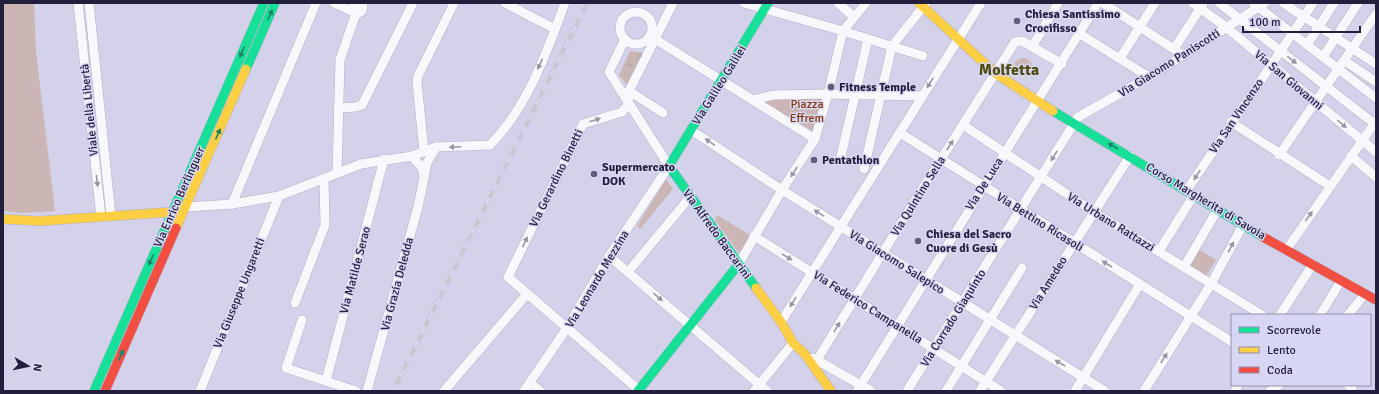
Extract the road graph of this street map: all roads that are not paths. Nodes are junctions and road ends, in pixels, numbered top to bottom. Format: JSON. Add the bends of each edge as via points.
{"nodes":[{"id":1,"x":78,"y":3,"type":"edge"},
{"id":2,"x":89,"y":3,"type":"edge"},
{"id":3,"x":264,"y":3,"type":"edge"},
{"id":4,"x":275,"y":3,"type":"edge"},
{"id":5,"x":316,"y":3,"type":"edge"},
{"id":6,"x":334,"y":3,"type":"edge"},
{"id":7,"x":372,"y":3,"type":"edge"},
{"id":8,"x":414,"y":3,"type":"edge"},
{"id":9,"x":454,"y":3,"type":"edge"},
{"id":10,"x":505,"y":3,"type":"edge"},
{"id":11,"x":565,"y":3,"type":"edge"},
{"id":12,"x":643,"y":3,"type":"edge"},
{"id":13,"x":673,"y":3,"type":"edge"},
{"id":14,"x":744,"y":3,"type":"edge"},
{"id":15,"x":838,"y":3,"type":"edge"},
{"id":16,"x":866,"y":3,"type":"edge"},
{"id":17,"x":981,"y":3,"type":"edge"},
{"id":18,"x":1058,"y":3,"type":"edge"},
{"id":19,"x":1098,"y":3,"type":"edge"},
{"id":20,"x":1103,"y":3,"type":"edge"},
{"id":21,"x":1155,"y":3,"type":"edge"},
{"id":22,"x":1219,"y":3,"type":"edge"},
{"id":23,"x":1284,"y":3,"type":"edge"},
{"id":24,"x":1313,"y":3,"type":"edge"},
{"id":25,"x":1334,"y":3,"type":"edge"},
{"id":26,"x":1358,"y":3,"type":"edge"},
{"id":27,"x":923,"y":4,"type":"edge"},
{"id":28,"x":1259,"y":4,"type":"edge"},
{"id":29,"x":1200,"y":5,"type":"edge"},
{"id":30,"x":767,"y":6,"type":"edge"},
{"id":31,"x":357,"y":8,"type":"edge"},
{"id":32,"x":637,"y":12,"type":"junction"},
{"id":33,"x":1376,"y":14,"type":"edge"},
{"id":34,"x":854,"y":17,"type":"junction"},
{"id":35,"x":1303,"y":17,"type":"junction"},
{"id":36,"x":1239,"y":19,"type":"junction"},
{"id":37,"x":1226,"y":27,"type":"junction"},
{"id":38,"x":1318,"y":27,"type":"junction"},
{"id":39,"x":1139,"y":28,"type":"junction"},
{"id":40,"x":555,"y":29,"type":"junction"},
{"id":41,"x":92,"y":30,"type":"junction"},
{"id":42,"x":81,"y":31,"type":"junction"},
{"id":43,"x":843,"y":31,"type":"junction"},
{"id":44,"x":1292,"y":33,"type":"junction"},
{"id":45,"x":1080,"y":34,"type":"junction"},
{"id":46,"x":652,"y":37,"type":"junction"},
{"id":47,"x":1335,"y":38,"type":"junction"},
{"id":48,"x":625,"y":39,"type":"junction"},
{"id":49,"x":868,"y":39,"type":"junction"},
{"id":50,"x":958,"y":40,"type":"junction"},
{"id":51,"x":1307,"y":45,"type":"junction"},
{"id":52,"x":892,"y":46,"type":"junction"},
{"id":53,"x":1032,"y":47,"type":"junction"},
{"id":54,"x":1174,"y":49,"type":"junction"},
{"id":55,"x":1353,"y":49,"type":"junction"},
{"id":56,"x":1280,"y":51,"type":"junction"},
{"id":57,"x":1183,"y":55,"type":"junction"},
{"id":58,"x":923,"y":56,"type":"dead end"},
{"id":59,"x":1323,"y":57,"type":"junction"},
{"id":60,"x":1120,"y":58,"type":"junction"},
{"id":61,"x":1345,"y":60,"type":"junction"},
{"id":62,"x":1062,"y":64,"type":"junction"},
{"id":63,"x":1376,"y":64,"type":"edge"},
{"id":64,"x":1270,"y":65,"type":"junction"},
{"id":65,"x":1338,"y":70,"type":"junction"},
{"id":66,"x":996,"y":73,"type":"junction"},
{"id":67,"x":1149,"y":77,"type":"junction"},
{"id":68,"x":722,"y":80,"type":"junction"},
{"id":69,"x":1376,"y":82,"type":"edge"},
{"id":70,"x":1327,"y":86,"type":"junction"},
{"id":71,"x":629,"y":91,"type":"junction"},
{"id":72,"x":828,"y":94,"type":"junction"},
{"id":73,"x":855,"y":95,"type":"junction"},
{"id":74,"x":880,"y":95,"type":"junction"},
{"id":75,"x":922,"y":96,"type":"junction"},
{"id":76,"x":1375,"y":96,"type":"edge"},
{"id":77,"x":753,"y":100,"type":"junction"},
{"id":78,"x":1037,"y":101,"type":"junction"},
{"id":79,"x":1316,"y":102,"type":"junction"},
{"id":80,"x":628,"y":105,"type":"junction"},
{"id":81,"x":338,"y":108,"type":"junction"},
{"id":82,"x":663,"y":113,"type":"dead end"},
{"id":83,"x":101,"y":115,"type":"junction"},
{"id":84,"x":90,"y":116,"type":"junction"},
{"id":85,"x":1231,"y":122,"type":"junction"},
{"id":86,"x":1075,"y":123,"type":"junction"},
{"id":87,"x":1375,"y":123,"type":"edge"},
{"id":88,"x":962,"y":125,"type":"junction"},
{"id":89,"x":691,"y":130,"type":"junction"},
{"id":90,"x":900,"y":134,"type":"junction"},
{"id":91,"x":815,"y":139,"type":"junction"},
{"id":92,"x":1362,"y":141,"type":"junction"},
{"id":93,"x":436,"y":147,"type":"junction"},
{"id":94,"x":424,"y":152,"type":"junction"},
{"id":95,"x":1376,"y":152,"type":"edge"},
{"id":96,"x":1004,"y":153,"type":"junction"},
{"id":97,"x":1279,"y":155,"type":"junction"},
{"id":98,"x":412,"y":156,"type":"junction"},
{"id":99,"x":842,"y":156,"type":"dead end"},
{"id":100,"x":1130,"y":156,"type":"junction"},
{"id":101,"x":1351,"y":156,"type":"junction"},
{"id":102,"x":384,"y":159,"type":"junction"},
{"id":103,"x":941,"y":159,"type":"junction"},
{"id":104,"x":669,"y":166,"type":"junction"},
{"id":105,"x":864,"y":169,"type":"dead end"},
{"id":106,"x":337,"y":172,"type":"junction"},
{"id":107,"x":424,"y":176,"type":"junction"},
{"id":108,"x":1041,"y":177,"type":"junction"},
{"id":109,"x":1376,"y":177,"type":"edge"},
{"id":110,"x":324,"y":178,"type":"junction"},
{"id":111,"x":983,"y":186,"type":"junction"},
{"id":112,"x":1330,"y":186,"type":"junction"},
{"id":113,"x":782,"y":190,"type":"junction"},
{"id":114,"x":1190,"y":193,"type":"junction"},
{"id":115,"x":279,"y":196,"type":"junction"},
{"id":116,"x":690,"y":197,"type":"junction"},
{"id":117,"x":232,"y":204,"type":"junction"},
{"id":118,"x":186,"y":207,"type":"junction"},
{"id":119,"x":1218,"y":209,"type":"junction"},
{"id":120,"x":1020,"y":210,"type":"junction"},
{"id":121,"x":169,"y":212,"type":"junction"},
{"id":122,"x":1094,"y":212,"type":"junction"},
{"id":123,"x":111,"y":216,"type":"junction"},
{"id":124,"x":101,"y":217,"type":"junction"},
{"id":125,"x":3,"y":219,"type":"edge"},
{"id":126,"x":1243,"y":225,"type":"junction"},
{"id":127,"x":840,"y":226,"type":"junction"},
{"id":128,"x":754,"y":236,"type":"junction"},
{"id":129,"x":1074,"y":243,"type":"junction"},
{"id":130,"x":1287,"y":249,"type":"junction"},
{"id":131,"x":1159,"y":252,"type":"junction"},
{"id":132,"x":883,"y":253,"type":"junction"},
{"id":133,"x":609,"y":256,"type":"junction"},
{"id":134,"x":1313,"y":264,"type":"junction"},
{"id":135,"x":738,"y":265,"type":"junction"},
{"id":136,"x":1184,"y":267,"type":"junction"},
{"id":137,"x":1022,"y":268,"type":"dead end"},
{"id":138,"x":628,"y":272,"type":"junction"},
{"id":139,"x":811,"y":272,"type":"junction"},
{"id":140,"x":926,"y":278,"type":"junction"},
{"id":141,"x":1341,"y":281,"type":"junction"},
{"id":142,"x":1140,"y":284,"type":"junction"},
{"id":143,"x":1211,"y":284,"type":"junction"},
{"id":144,"x":527,"y":294,"type":"junction"},
{"id":145,"x":1365,"y":294,"type":"junction"},
{"id":146,"x":854,"y":298,"type":"junction"},
{"id":147,"x":1376,"y":300,"type":"edge"},
{"id":148,"x":296,"y":303,"type":"dead end"},
{"id":149,"x":962,"y":303,"type":"junction"},
{"id":150,"x":1260,"y":314,"type":"edge"},
{"id":151,"x":1281,"y":314,"type":"edge"},
{"id":152,"x":1321,"y":314,"type":"edge"},
{"id":153,"x":1349,"y":314,"type":"edge"},
{"id":154,"x":1191,"y":317,"type":"junction"},
{"id":155,"x":302,"y":320,"type":"dead end"},
{"id":156,"x":990,"y":320,"type":"junction"},
{"id":157,"x":781,"y":322,"type":"junction"},
{"id":158,"x":897,"y":325,"type":"junction"},
{"id":159,"x":692,"y":326,"type":"junction"},
{"id":160,"x":567,"y":328,"type":"junction"},
{"id":161,"x":1015,"y":336,"type":"junction"},
{"id":162,"x":1231,"y":341,"type":"edge"},
{"id":163,"x":793,"y":344,"type":"junction"},
{"id":164,"x":933,"y":348,"type":"junction"},
{"id":165,"x":804,"y":353,"type":"junction"},
{"id":166,"x":817,"y":360,"type":"junction"},
{"id":167,"x":962,"y":366,"type":"junction"},
{"id":168,"x":1084,"y":377,"type":"junction"},
{"id":169,"x":326,"y":381,"type":"junction"},
{"id":170,"x":530,"y":382,"type":"junction"},
{"id":171,"x":986,"y":382,"type":"junction"},
{"id":172,"x":756,"y":388,"type":"edge"},
{"id":173,"x":859,"y":388,"type":"edge"},
{"id":174,"x":94,"y":391,"type":"edge"},
{"id":175,"x":105,"y":391,"type":"edge"},
{"id":176,"x":200,"y":391,"type":"edge"},
{"id":177,"x":356,"y":391,"type":"edge"},
{"id":178,"x":367,"y":391,"type":"edge"},
{"id":179,"x":444,"y":391,"type":"edge"},
{"id":180,"x":524,"y":391,"type":"edge"},
{"id":181,"x":540,"y":391,"type":"edge"},
{"id":182,"x":639,"y":391,"type":"edge"},
{"id":183,"x":767,"y":391,"type":"edge"},
{"id":184,"x":831,"y":391,"type":"edge"},
{"id":185,"x":871,"y":391,"type":"edge"},
{"id":186,"x":908,"y":391,"type":"edge"},
{"id":187,"x":946,"y":391,"type":"edge"},
{"id":188,"x":980,"y":391,"type":"edge"},
{"id":189,"x":1001,"y":391,"type":"edge"},
{"id":190,"x":1075,"y":391,"type":"edge"},
{"id":191,"x":1105,"y":391,"type":"edge"},
{"id":192,"x":1144,"y":391,"type":"edge"}],
"edges":[{"from":1,"to":42,"type":"street","name":"Viale della Libertà"},
{"from":2,"to":41,"type":"street","name":"Viale della Libertà"},
{"from":3,"to":121,"type":"street","name":"Via Enrico Berlinguer","one_way":true},
{"from":118,"to":4,"type":"street","name":"Via Enrico Berlinguer","one_way":true},
{"from":5,"to":117,"type":"street"},
{"from":6,"to":31,"type":"street"},
{"from":7,"to":31,"type":"street"},
{"from":8,"to":81,"type":"street","via":[[362,105]]},
{"from":9,"to":94,"type":"street","via":[[418,76]]},
{"from":10,"to":40,"type":"street"},
{"from":11,"to":40,"type":"street"},
{"from":12,"to":32,"type":"street"},
{"from":13,"to":46,"type":"street"},
{"from":14,"to":30,"type":"street"},
{"from":15,"to":34,"type":"street"},
{"from":16,"to":34,"type":"street"},
{"from":17,"to":50,"type":"street"},
{"from":18,"to":53,"type":"street"},
{"from":19,"to":45,"type":"street","name":"Via De Luca"},
{"from":20,"to":39,"type":"street"},
{"from":21,"to":39,"type":"street"},
{"from":22,"to":36,"type":"street"},
{"from":23,"to":35,"type":"street"},
{"from":24,"to":35,"type":"street","name":"Via San Vincenzo"},
{"from":25,"to":38,"type":"street"},
{"from":26,"to":47,"type":"street"},
{"from":27,"to":50,"type":"street","name":"Corso Margherita di Savoia"},
{"from":27,"to":52,"type":"street"},
{"from":28,"to":36,"type":"street","name":"Via Giacomo Paniscotti"},
{"from":28,"to":44,"type":"street"},
{"from":29,"to":37,"type":"street","name":"Via San Giovanni"},
{"from":29,"to":54,"type":"street"},
{"from":30,"to":43,"type":"street"},
{"from":30,"to":68,"type":"street","name":"Via Galileo Galilei"},
{"from":31,"to":81,"type":"street","via":[[340,60]]},
{"from":32,"to":46,"type":"street","via":[[650,19]]},
{"from":32,"to":48,"type":"street","via":[[627,14],[621,23],[621,33]]},
{"from":33,"to":55,"type":"street"},
{"from":34,"to":43,"type":"street"},
{"from":35,"to":38,"type":"street"},
{"from":35,"to":44,"type":"street","name":"Via San Vincenzo"},
{"from":36,"to":37,"type":"street","name":"Via Giacomo Paniscotti"},
{"from":36,"to":56,"type":"street"},
{"from":37,"to":57,"type":"street","name":"Via Giacomo Paniscotti"},
{"from":37,"to":64,"type":"street","name":"Via San Giovanni"},
{"from":38,"to":47,"type":"street"},
{"from":38,"to":51,"type":"street"},
{"from":39,"to":54,"type":"street"},
{"from":39,"to":60,"type":"street"},
{"from":40,"to":93,"type":"street","one_way":true,"via":[[522,100],[500,135],[490,145]]},
{"from":41,"to":42,"type":"street"},
{"from":41,"to":83,"type":"street","name":"Viale della Libertà"},
{"from":42,"to":84,"type":"street","name":"Viale della Libertà"},
{"from":43,"to":49,"type":"street"},
{"from":43,"to":72,"type":"street"},
{"from":44,"to":51,"type":"street"},
{"from":44,"to":56,"type":"street","name":"Via San Vincenzo"},
{"from":45,"to":60,"type":"street"},
{"from":45,"to":62,"type":"street","name":"Via De Luca"},
{"from":46,"to":48,"type":"street","via":[[636,44]]},
{"from":46,"to":68,"type":"street"},
{"from":46,"to":71,"type":"street"},
{"from":47,"to":55,"type":"street"},
{"from":47,"to":59,"type":"street"},
{"from":48,"to":80,"type":"street","name":"Via Alfredo Baccarini","via":[[609,72]]},
{"from":49,"to":52,"type":"street"},
{"from":49,"to":73,"type":"street"},
{"from":50,"to":66,"type":"street","name":"Corso Margherita di Savoia"},
{"from":50,"to":75,"type":"street","one_way":true,"via":[[939,61]]},
{"from":51,"to":59,"type":"street"},
{"from":52,"to":58,"type":"street"},
{"from":52,"to":74,"type":"street"},
{"from":53,"to":62,"type":"street"},
{"from":53,"to":66,"type":"street","name":"Via Quintino Sella","via":[[1022,41],[1015,42]]},
{"from":54,"to":57,"type":"street"},
{"from":55,"to":61,"type":"street"},
{"from":55,"to":63,"type":"street"},
{"from":56,"to":64,"type":"street","name":"Via San Vincenzo"},
{"from":56,"to":70,"type":"street","one_way":true},
{"from":57,"to":67,"type":"street","name":"Via Giacomo Paniscotti"},
{"from":59,"to":65,"type":"street"},
{"from":60,"to":67,"type":"street"},
{"from":61,"to":65,"type":"street"},
{"from":61,"to":69,"type":"street"},
{"from":62,"to":78,"type":"street","name":"Via De Luca"},
{"from":64,"to":79,"type":"street","name":"Via San Giovanni"},
{"from":64,"to":85,"type":"street","name":"Via San Vincenzo"},
{"from":65,"to":70,"type":"street"},
{"from":65,"to":76,"type":"street"},
{"from":66,"to":78,"type":"street","name":"Corso Margherita di Savoia"},
{"from":66,"to":88,"type":"street","name":"Via Quintino Sella"},
{"from":67,"to":86,"type":"street","name":"Via Giacomo Paniscotti","via":[[1079,116]]},
{"from":68,"to":77,"type":"street"},
{"from":68,"to":89,"type":"street","name":"Via Galileo Galilei"},
{"from":70,"to":79,"type":"street"},
{"from":70,"to":87,"type":"street"},
{"from":71,"to":80,"type":"street"},
{"from":71,"to":82,"type":"street"},
{"from":72,"to":73,"type":"street"},
{"from":72,"to":77,"type":"street","via":[[774,95]]},
{"from":72,"to":91,"type":"street"},
{"from":73,"to":74,"type":"street"},
{"from":73,"to":99,"type":"street"},
{"from":74,"to":75,"type":"street"},
{"from":74,"to":105,"type":"street"},
{"from":75,"to":90,"type":"street"},
{"from":77,"to":91,"type":"street"},
{"from":78,"to":86,"type":"street","name":"Corso Margherita di Savoia"},
{"from":78,"to":96,"type":"street","name":"Via De Luca"},
{"from":79,"to":92,"type":"street","name":"Via San Giovanni","one_way":true},
{"from":79,"to":97,"type":"street"},
{"from":80,"to":104,"type":"street","name":"Via Alfredo Baccarini"},
{"from":144,"to":80,"type":"street","name":"Via Gerardino Binetti","one_way":true,"via":[[508,277],[583,124],[622,112]]},
{"from":81,"to":106,"type":"street"},
{"from":83,"to":84,"type":"street"},
{"from":83,"to":123,"type":"street","name":"Viale della Libertà"},
{"from":84,"to":124,"type":"street","name":"Viale della Libertà","one_way":true},
{"from":85,"to":97,"type":"street"},
{"from":85,"to":114,"type":"street","name":"Via San Vincenzo","one_way":true},
{"from":100,"to":86,"type":"street","name":"Corso Margherita di Savoia","one_way":true},
{"from":86,"to":108,"type":"street","name":"Via Corrado Giaquinto","one_way":true},
{"from":87,"to":92,"type":"street"},
{"from":88,"to":96,"type":"street","name":"Via Urbano Rattazzi"},
{"from":103,"to":88,"type":"street","name":"Via Quintino Sella","one_way":true},
{"from":89,"to":104,"type":"street","name":"Via Galileo Galilei"},
{"from":113,"to":89,"type":"street","name":"Via Giacomo Salepico","one_way":true},
{"from":90,"to":103,"type":"street","name":"Via Bettino Ricasoli"},
{"from":90,"to":127,"type":"street"},
{"from":91,"to":113,"type":"street","one_way":true},
{"from":92,"to":95,"type":"street","name":"Via San Giovanni"},
{"from":92,"to":101,"type":"street"},
{"from":93,"to":94,"type":"street"},
{"from":93,"to":107,"type":"street","name":"Via Grazia Deledda","via":[[427,163]]},
{"from":94,"to":98,"type":"street"},
{"from":96,"to":108,"type":"street","name":"Via Urbano Rattazzi"},
{"from":96,"to":111,"type":"street","name":"Via De Luca"},
{"from":97,"to":112,"type":"street"},
{"from":98,"to":102,"type":"street"},
{"from":98,"to":107,"type":"street","via":[[422,168]]},
{"from":100,"to":114,"type":"street","name":"Corso Margherita di Savoia"},
{"from":100,"to":122,"type":"street","name":"Via Amedeo"},
{"from":101,"to":109,"type":"street"},
{"from":101,"to":112,"type":"street"},
{"from":102,"to":106,"type":"street"},
{"from":102,"to":169,"type":"street","name":"Via Matilde Serao"},
{"from":103,"to":111,"type":"street","name":"Via Bettino Ricasoli"},
{"from":103,"to":132,"type":"street","name":"Via Quintino Sella"},
{"from":104,"to":116,"type":"street","name":"Via Alfredo Baccarini"},
{"from":104,"to":133,"type":"street","name":"Via Leonardo Mezzina"},
{"from":106,"to":110,"type":"street"},
{"from":107,"to":178,"type":"street","name":"Via Grazia Deledda","via":[[416,214]]},
{"from":108,"to":120,"type":"street","name":"Via Corrado Giaquinto"},
{"from":108,"to":122,"type":"street","name":"Via Urbano Rattazzi"},
{"from":110,"to":115,"type":"street"},
{"from":110,"to":148,"type":"street","via":[[325,225]]},
{"from":111,"to":120,"type":"street","name":"Via Bettino Ricasoli"},
{"from":111,"to":140,"type":"street","name":"Via De Luca"},
{"from":130,"to":112,"type":"street","one_way":true},
{"from":127,"to":113,"type":"street","name":"Via Giacomo Salepico","one_way":true},
{"from":113,"to":128,"type":"street"},
{"from":114,"to":119,"type":"street","name":"Corso Margherita di Savoia"},
{"from":114,"to":131,"type":"street","name":"Via San Vincenzo"},
{"from":115,"to":117,"type":"street"},
{"from":115,"to":176,"type":"street","name":"Via Giuseppe Ungaretti"},
{"from":116,"to":135,"type":"street","name":"Via Alfredo Baccarini"},
{"from":116,"to":138,"type":"street"},
{"from":117,"to":118,"type":"street"},
{"from":118,"to":121,"type":"street"},
{"from":175,"to":118,"type":"street","name":"Via Enrico Berlinguer","one_way":true},
{"from":119,"to":126,"type":"street","name":"Corso Margherita di Savoia"},
{"from":119,"to":136,"type":"street"},
{"from":120,"to":129,"type":"street","name":"Via Bettino Ricasoli"},
{"from":120,"to":149,"type":"street","name":"Via Corrado Giaquinto"},
{"from":121,"to":123,"type":"street"},
{"from":121,"to":174,"type":"street","name":"Via Enrico Berlinguer","one_way":true},
{"from":122,"to":129,"type":"street","name":"Via Amedeo"},
{"from":122,"to":131,"type":"street","name":"Via Urbano Rattazzi"},
{"from":123,"to":124,"type":"street"},
{"from":124,"to":125,"type":"street","via":[[40,221]]},
{"from":126,"to":130,"type":"street","name":"Corso Margherita di Savoia"},
{"from":143,"to":126,"type":"street","one_way":true},
{"from":127,"to":132,"type":"street","name":"Via Giacomo Salepico"},
{"from":127,"to":139,"type":"street"},
{"from":128,"to":135,"type":"street"},
{"from":128,"to":139,"type":"street","name":"Via Federico Campanella","one_way":true},
{"from":142,"to":129,"type":"street","name":"Via Bettino Ricasoli","one_way":true},
{"from":129,"to":161,"type":"street","name":"Via Amedeo"},
{"from":130,"to":134,"type":"street","name":"Corso Margherita di Savoia"},
{"from":131,"to":136,"type":"street","name":"Via Urbano Rattazzi"},
{"from":132,"to":140,"type":"street","name":"Via Giacomo Salepico"},
{"from":132,"to":146,"type":"street","name":"Via Quintino Sella"},
{"from":133,"to":138,"type":"street"},
{"from":133,"to":160,"type":"street","name":"Via Leonardo Mezzina"},
{"from":134,"to":141,"type":"street","name":"Corso Margherita di Savoia"},
{"from":134,"to":151,"type":"street"},
{"from":135,"to":157,"type":"street","name":"Via Alfredo Baccarini"},
{"from":135,"to":159,"type":"street"},
{"from":136,"to":143,"type":"street","name":"Via Urbano Rattazzi"},
{"from":137,"to":156,"type":"street"},
{"from":138,"to":159,"type":"street","one_way":true},
{"from":139,"to":146,"type":"street","name":"Via Federico Campanella"},
{"from":139,"to":157,"type":"street","one_way":true},
{"from":140,"to":149,"type":"street","name":"Via Giacomo Salepico"},
{"from":140,"to":158,"type":"street","name":"Via De Luca"},
{"from":141,"to":145,"type":"street","name":"Corso Margherita di Savoia"},
{"from":141,"to":152,"type":"street"},
{"from":142,"to":154,"type":"street","name":"Via Bettino Ricasoli"},
{"from":142,"to":168,"type":"street"},
{"from":143,"to":150,"type":"street","name":"Via Urbano Rattazzi"},
{"from":143,"to":154,"type":"street"},
{"from":144,"to":160,"type":"street"},
{"from":144,"to":179,"type":"street"},
{"from":145,"to":147,"type":"street","name":"Corso Margherita di Savoia"},
{"from":145,"to":153,"type":"street"},
{"from":146,"to":158,"type":"street","name":"Via Federico Campanella"},
{"from":166,"to":146,"type":"street","name":"Via Quintino Sella","one_way":true},
{"from":149,"to":156,"type":"street","name":"Via Giacomo Salepico"},
{"from":149,"to":164,"type":"street","name":"Via Corrado Giaquinto"},
{"from":154,"to":162,"type":"street","name":"Via Bettino Ricasoli"},
{"from":192,"to":154,"type":"street","one_way":true},
{"from":155,"to":169,"type":"street","via":[[286,368]]},
{"from":156,"to":161,"type":"street","name":"Via Giacomo Salepico"},
{"from":156,"to":167,"type":"street"},
{"from":157,"to":163,"type":"street","name":"Via Alfredo Baccarini"},
{"from":158,"to":164,"type":"street","name":"Via Federico Campanella"},
{"from":158,"to":173,"type":"street","name":"Via De Luca"},
{"from":159,"to":172,"type":"street"},
{"from":159,"to":182,"type":"street"},
{"from":160,"to":170,"type":"street","name":"Via Leonardo Mezzina"},
{"from":160,"to":182,"type":"street"},
{"from":168,"to":161,"type":"street","name":"Via Giacomo Salepico","one_way":true},
{"from":161,"to":171,"type":"street","name":"Via Amedeo"},
{"from":163,"to":165,"type":"street","name":"Via Alfredo Baccarini"},
{"from":163,"to":172,"type":"street"},
{"from":164,"to":167,"type":"street","name":"Via Federico Campanella"},
{"from":164,"to":186,"type":"street","name":"Via Corrado Giaquinto"},
{"from":165,"to":166,"type":"street"},
{"from":165,"to":184,"type":"street","name":"Via Alfredo Baccarini"},
{"from":166,"to":173,"type":"street"},
{"from":167,"to":171,"type":"street","name":"Via Federico Campanella"},
{"from":167,"to":187,"type":"street"},
{"from":168,"to":190,"type":"street"},
{"from":168,"to":191,"type":"street","name":"Via Giacomo Salepico"},
{"from":169,"to":177,"type":"street"},
{"from":170,"to":180,"type":"street","name":"Via Leonardo Mezzina"},
{"from":170,"to":181,"type":"street"},
{"from":171,"to":188,"type":"street","name":"Via Amedeo"},
{"from":171,"to":189,"type":"street","name":"Via Federico Campanella"},
{"from":172,"to":183,"type":"street"},
{"from":173,"to":185,"type":"street"}]}
